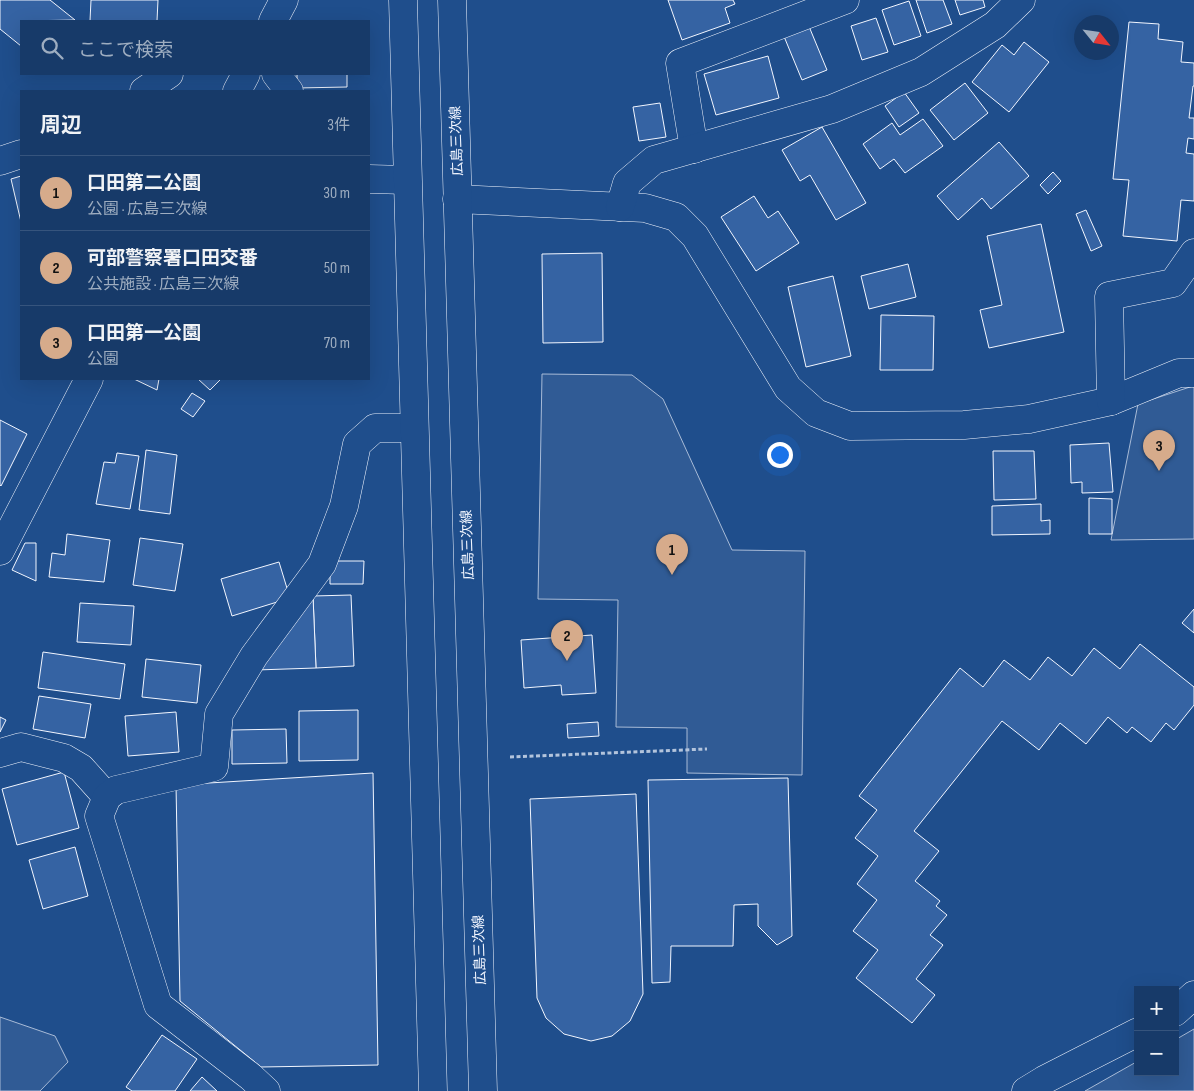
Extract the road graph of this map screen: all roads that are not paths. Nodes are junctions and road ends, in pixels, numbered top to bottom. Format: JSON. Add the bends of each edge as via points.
{"nodes":[{"id":1,"x":284,"y":0,"type":"edge"},
{"id":2,"x":403,"y":0,"type":"edge"},
{"id":3,"x":452,"y":0,"type":"edge"},
{"id":4,"x":846,"y":0,"type":"edge"},
{"id":5,"x":1021,"y":0,"type":"edge"},
{"id":6,"x":274,"y":20,"type":"edge"},
{"id":7,"x":167,"y":75,"type":"edge"},
{"id":8,"x":245,"y":75,"type":"edge"},
{"id":9,"x":277,"y":75,"type":"edge"},
{"id":10,"x":145,"y":90,"type":"edge"},
{"id":11,"x":238,"y":90,"type":"edge"},
{"id":12,"x":288,"y":90,"type":"edge"},
{"id":13,"x":694,"y":149,"type":"junction"},
{"id":14,"x":20,"y":154,"type":"edge"},
{"id":15,"x":0,"y":161,"type":"edge"},
{"id":16,"x":370,"y":180,"type":"edge"},
{"id":17,"x":407,"y":180,"type":"junction"},
{"id":18,"x":458,"y":199,"type":"junction"},
{"id":19,"x":620,"y":207,"type":"junction"},
{"id":20,"x":1194,"y":253,"type":"edge"},
{"id":21,"x":1194,"y":373,"type":"edge"},
{"id":22,"x":88,"y":380,"type":"edge"},
{"id":23,"x":1111,"y":401,"type":"junction"},
{"id":24,"x":414,"y":428,"type":"junction"},
{"id":25,"x":0,"y":551,"type":"edge"},
{"id":26,"x":0,"y":753,"type":"edge"},
{"id":27,"x":107,"y":798,"type":"junction"},
{"id":28,"x":1194,"y":995,"type":"edge"},
{"id":29,"x":1179,"y":1008,"type":"edge"},
{"id":30,"x":1134,"y":1034,"type":"edge"},
{"id":31,"x":266,"y":1091,"type":"edge"},
{"id":32,"x":433,"y":1091,"type":"edge"},
{"id":33,"x":483,"y":1091,"type":"edge"},
{"id":34,"x":1026,"y":1091,"type":"edge"}],
"edges":[{"from":1,"to":6,"type":"street"},
{"from":2,"to":17,"type":"street"},
{"from":3,"to":18,"type":"street","name":"広島三次線"},
{"from":4,"to":13,"type":"street","via":[[680,64]]},
{"from":5,"to":13,"type":"street","via":[[995,25],[920,72],[832,110]]},
{"from":7,"to":10,"type":"street"},
{"from":8,"to":11,"type":"street"},
{"from":9,"to":12,"type":"street"},
{"from":13,"to":19,"type":"street","via":[[654,160],[627,183]]},
{"from":14,"to":15,"type":"street"},
{"from":16,"to":17,"type":"street"},
{"from":17,"to":24,"type":"street"},
{"from":18,"to":19,"type":"street"},
{"from":18,"to":33,"type":"street","name":"広島三次線"},
{"from":19,"to":23,"type":"street","via":[[645,208],[676,217],[695,236],[788,388],[816,413],[850,426],[964,425],[1030,419]]},
{"from":20,"to":23,"type":"street","via":[[1173,283],[1109,296]]},
{"from":21,"to":23,"type":"street","via":[[1179,373]]},
{"from":22,"to":25,"type":"street"},
{"from":24,"to":27,"type":"street","via":[[375,428],[358,444],[344,506],[322,564],[254,656],[219,714],[214,767],[116,790]]},
{"from":24,"to":32,"type":"street"},
{"from":26,"to":27,"type":"street","via":[[21,747],[64,758],[81,768]]},
{"from":27,"to":31,"type":"street","via":[[99,816],[158,1005]]},
{"from":28,"to":29,"type":"street"},
{"from":30,"to":34,"type":"street"}]}
